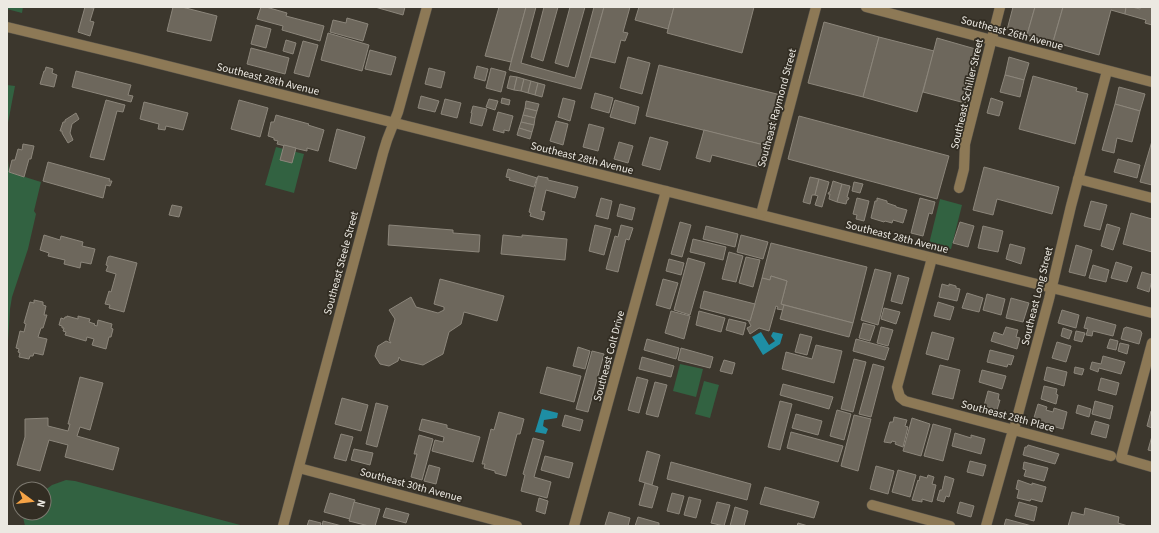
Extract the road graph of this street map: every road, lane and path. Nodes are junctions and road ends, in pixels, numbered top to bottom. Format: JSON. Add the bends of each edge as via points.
{"nodes":[{"id":1,"x":427,"y":7,"type":"edge"},
{"id":2,"x":816,"y":7,"type":"edge"},
{"id":3,"x":866,"y":7,"type":"edge"},
{"id":4,"x":1000,"y":7,"type":"edge"},
{"id":5,"x":7,"y":27,"type":"edge"},
{"id":6,"x":992,"y":40,"type":"junction"},
{"id":7,"x":1107,"y":71,"type":"junction"},
{"id":8,"x":1152,"y":82,"type":"edge"},
{"id":9,"x":394,"y":123,"type":"junction"},
{"id":10,"x":1078,"y":179,"type":"junction"},
{"id":11,"x":959,"y":188,"type":"dead end"},
{"id":12,"x":666,"y":192,"type":"junction"},
{"id":13,"x":1152,"y":198,"type":"edge"},
{"id":14,"x":761,"y":214,"type":"junction"},
{"id":15,"x":932,"y":258,"type":"junction"},
{"id":16,"x":1051,"y":288,"type":"junction"},
{"id":17,"x":1152,"y":313,"type":"edge"},
{"id":18,"x":1152,"y":344,"type":"edge"},
{"id":19,"x":1014,"y":430,"type":"junction"},
{"id":20,"x":1116,"y":457,"type":"junction"},
{"id":21,"x":1152,"y":467,"type":"edge"},
{"id":22,"x":299,"y":468,"type":"junction"},
{"id":23,"x":872,"y":505,"type":"dead end"},
{"id":24,"x":283,"y":526,"type":"edge"},
{"id":25,"x":517,"y":526,"type":"edge"},
{"id":26,"x":574,"y":526,"type":"edge"},
{"id":27,"x":950,"y":526,"type":"edge"},
{"id":28,"x":986,"y":526,"type":"edge"}],
"edges":[{"from":1,"to":9,"type":"street","name":"Southeast Steele Street"},
{"from":2,"to":14,"type":"street","name":"Southeast Raymond Street"},
{"from":3,"to":6,"type":"street","name":"Southeast 26th Avenue"},
{"from":4,"to":6,"type":"street","name":"Southeast Schiller Street"},
{"from":5,"to":9,"type":"street","name":"Southeast 28th Avenue"},
{"from":6,"to":7,"type":"street","name":"Southeast 26th Avenue"},
{"from":6,"to":11,"type":"street","name":"Southeast Schiller Street","via":[[966,144]]},
{"from":7,"to":8,"type":"street","name":"Southeast 26th Avenue"},
{"from":7,"to":10,"type":"street","name":"Southeast Long Street"},
{"from":9,"to":12,"type":"street","name":"Southeast 28th Avenue"},
{"from":9,"to":22,"type":"street","name":"Southeast Steele Street","via":[[381,160]]},
{"from":10,"to":13,"type":"street"},
{"from":10,"to":16,"type":"street","name":"Southeast Long Street"},
{"from":12,"to":14,"type":"street","name":"Southeast 28th Avenue"},
{"from":12,"to":26,"type":"street","name":"Southeast Colt Drive"},
{"from":14,"to":15,"type":"street","name":"Southeast 28th Avenue"},
{"from":15,"to":16,"type":"street","name":"Southeast 28th Avenue"},
{"from":15,"to":19,"type":"street","name":"Southeast 28th Place","via":[[897,387],[900,397],[905,401]]},
{"from":16,"to":17,"type":"street","name":"Southeast 28th Avenue"},
{"from":16,"to":19,"type":"street","name":"Southeast Long Street"},
{"from":18,"to":20,"type":"street"},
{"from":19,"to":20,"type":"street","name":"Southeast 28th Place"},
{"from":19,"to":28,"type":"street","name":"Southeast Long Street"},
{"from":20,"to":21,"type":"street","name":"Southeast 28th Place"},
{"from":22,"to":24,"type":"street","name":"Southeast Steele Street"},
{"from":22,"to":25,"type":"street","name":"Southeast 30th Avenue"},
{"from":23,"to":27,"type":"street"}]}
